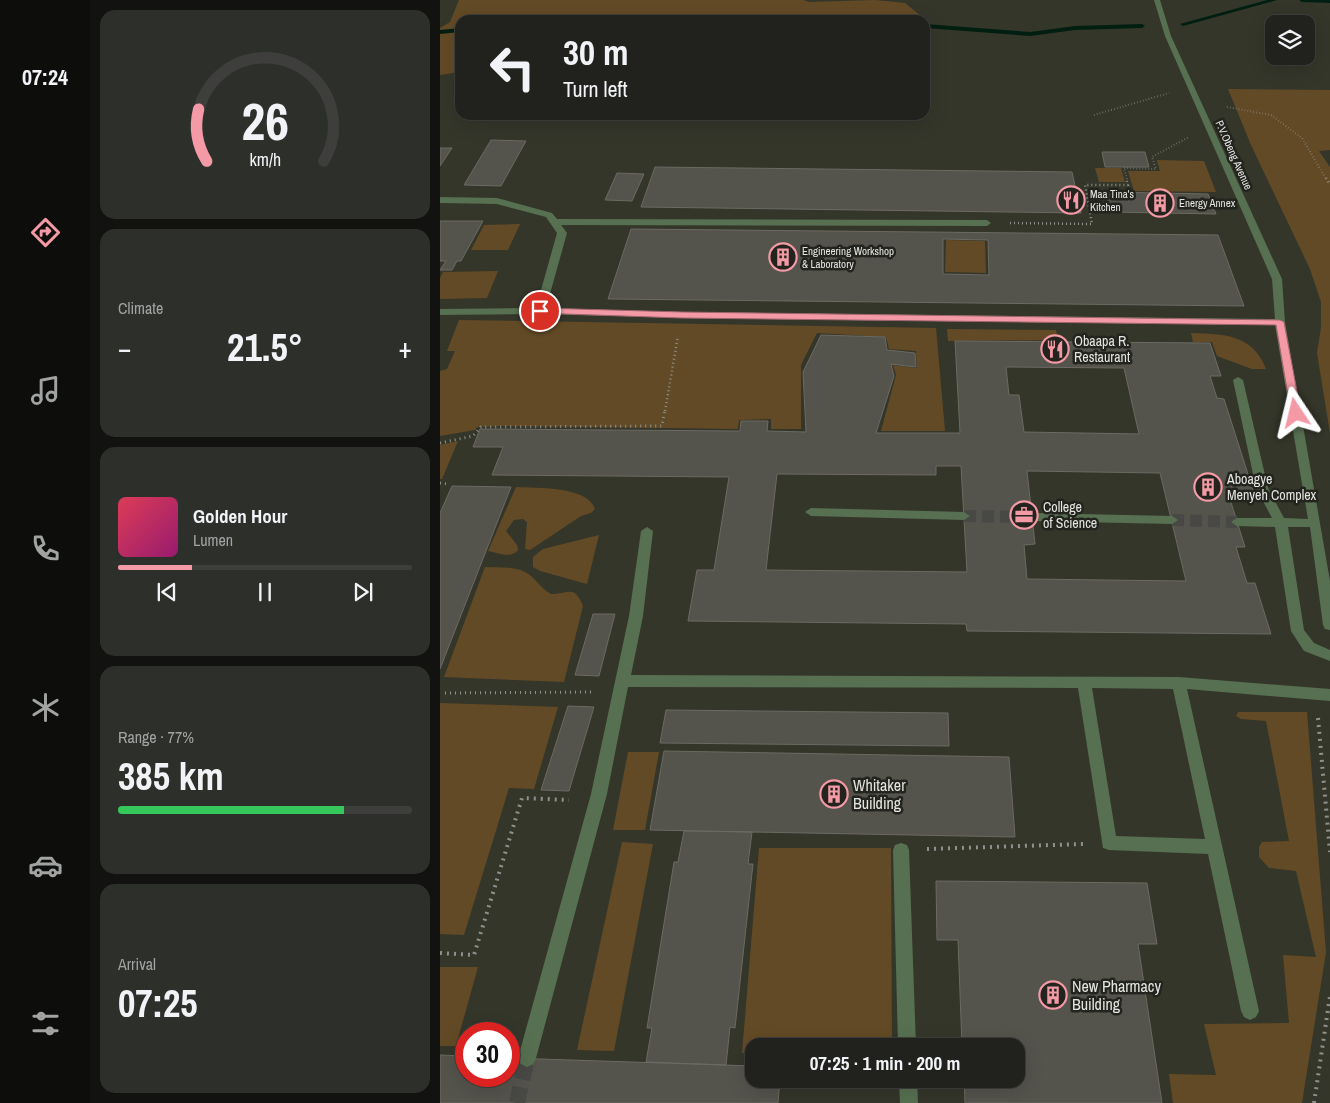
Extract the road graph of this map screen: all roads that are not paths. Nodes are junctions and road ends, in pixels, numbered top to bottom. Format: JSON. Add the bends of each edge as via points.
{"nodes":[{"id":1,"x":1157,"y":0,"type":"edge"},
{"id":2,"x":440,"y":200,"type":"edge"},
{"id":3,"x":554,"y":222,"type":"junction"},
{"id":4,"x":987,"y":223,"type":"road end"},
{"id":5,"x":540,"y":311,"type":"junction"},
{"id":6,"x":440,"y":312,"type":"edge"},
{"id":7,"x":1280,"y":322,"type":"junction"},
{"id":8,"x":1238,"y":380,"type":"dead end"},
{"id":9,"x":810,"y":512,"type":"dead end"},
{"id":10,"x":964,"y":516,"type":"tunnel mouth"},
{"id":11,"x":1032,"y":517,"type":"tunnel mouth"},
{"id":12,"x":1172,"y":520,"type":"tunnel mouth"},
{"id":13,"x":1237,"y":522,"type":"tunnel mouth"},
{"id":14,"x":1280,"y":522,"type":"junction"},
{"id":15,"x":1315,"y":523,"type":"junction"},
{"id":16,"x":647,"y":531,"type":"dead end"},
{"id":17,"x":1329,"y":604,"type":"edge"},
{"id":18,"x":1330,"y":625,"type":"edge"},
{"id":19,"x":1330,"y":656,"type":"edge"},
{"id":20,"x":1084,"y":682,"type":"junction"},
{"id":21,"x":1179,"y":683,"type":"junction"},
{"id":22,"x":621,"y":687,"type":"junction"},
{"id":23,"x":1323,"y":694,"type":"edge"},
{"id":24,"x":1215,"y":847,"type":"junction"},
{"id":25,"x":901,"y":850,"type":"road end"},
{"id":26,"x":1250,"y":1011,"type":"dead end"},
{"id":27,"x":907,"y":1038,"type":"edge"},
{"id":28,"x":527,"y":1058,"type":"tunnel mouth"},
{"id":29,"x":908,"y":1088,"type":"edge"},
{"id":30,"x":909,"y":1103,"type":"edge"}],
"edges":[{"from":1,"to":7,"type":"street","name":"P.V.Obeng Avenue","via":[[1168,36],[1277,279]]},
{"from":2,"to":3,"type":"street","via":[[497,201],[549,215]]},
{"from":3,"to":4,"type":"street"},
{"from":3,"to":5,"type":"street","via":[[562,233]]},
{"from":5,"to":6,"type":"street"},
{"from":5,"to":7,"type":"street"},
{"from":7,"to":15,"type":"street","name":"P.V.Obeng Avenue"},
{"from":8,"to":14,"type":"street","via":[[1262,488]]},
{"from":9,"to":10,"type":"street"},
{"from":11,"to":12,"type":"street"},
{"from":13,"to":14,"type":"street"},
{"from":14,"to":15,"type":"street"},
{"from":14,"to":19,"type":"street","via":[[1298,631],[1309,647]]},
{"from":15,"to":17,"type":"street","name":"P.V.Obeng Avenue"},
{"from":16,"to":22,"type":"street","via":[[636,616]]},
{"from":17,"to":18,"type":"street","name":"P.V.Obeng Avenue"},
{"from":20,"to":21,"type":"street"},
{"from":20,"to":22,"type":"street"},
{"from":20,"to":24,"type":"street","via":[[1109,843]]},
{"from":21,"to":23,"type":"street"},
{"from":21,"to":24,"type":"street"},
{"from":22,"to":28,"type":"street","via":[[597,800]]},
{"from":24,"to":26,"type":"street"},
{"from":25,"to":27,"type":"street"},
{"from":29,"to":30,"type":"street"}]}
